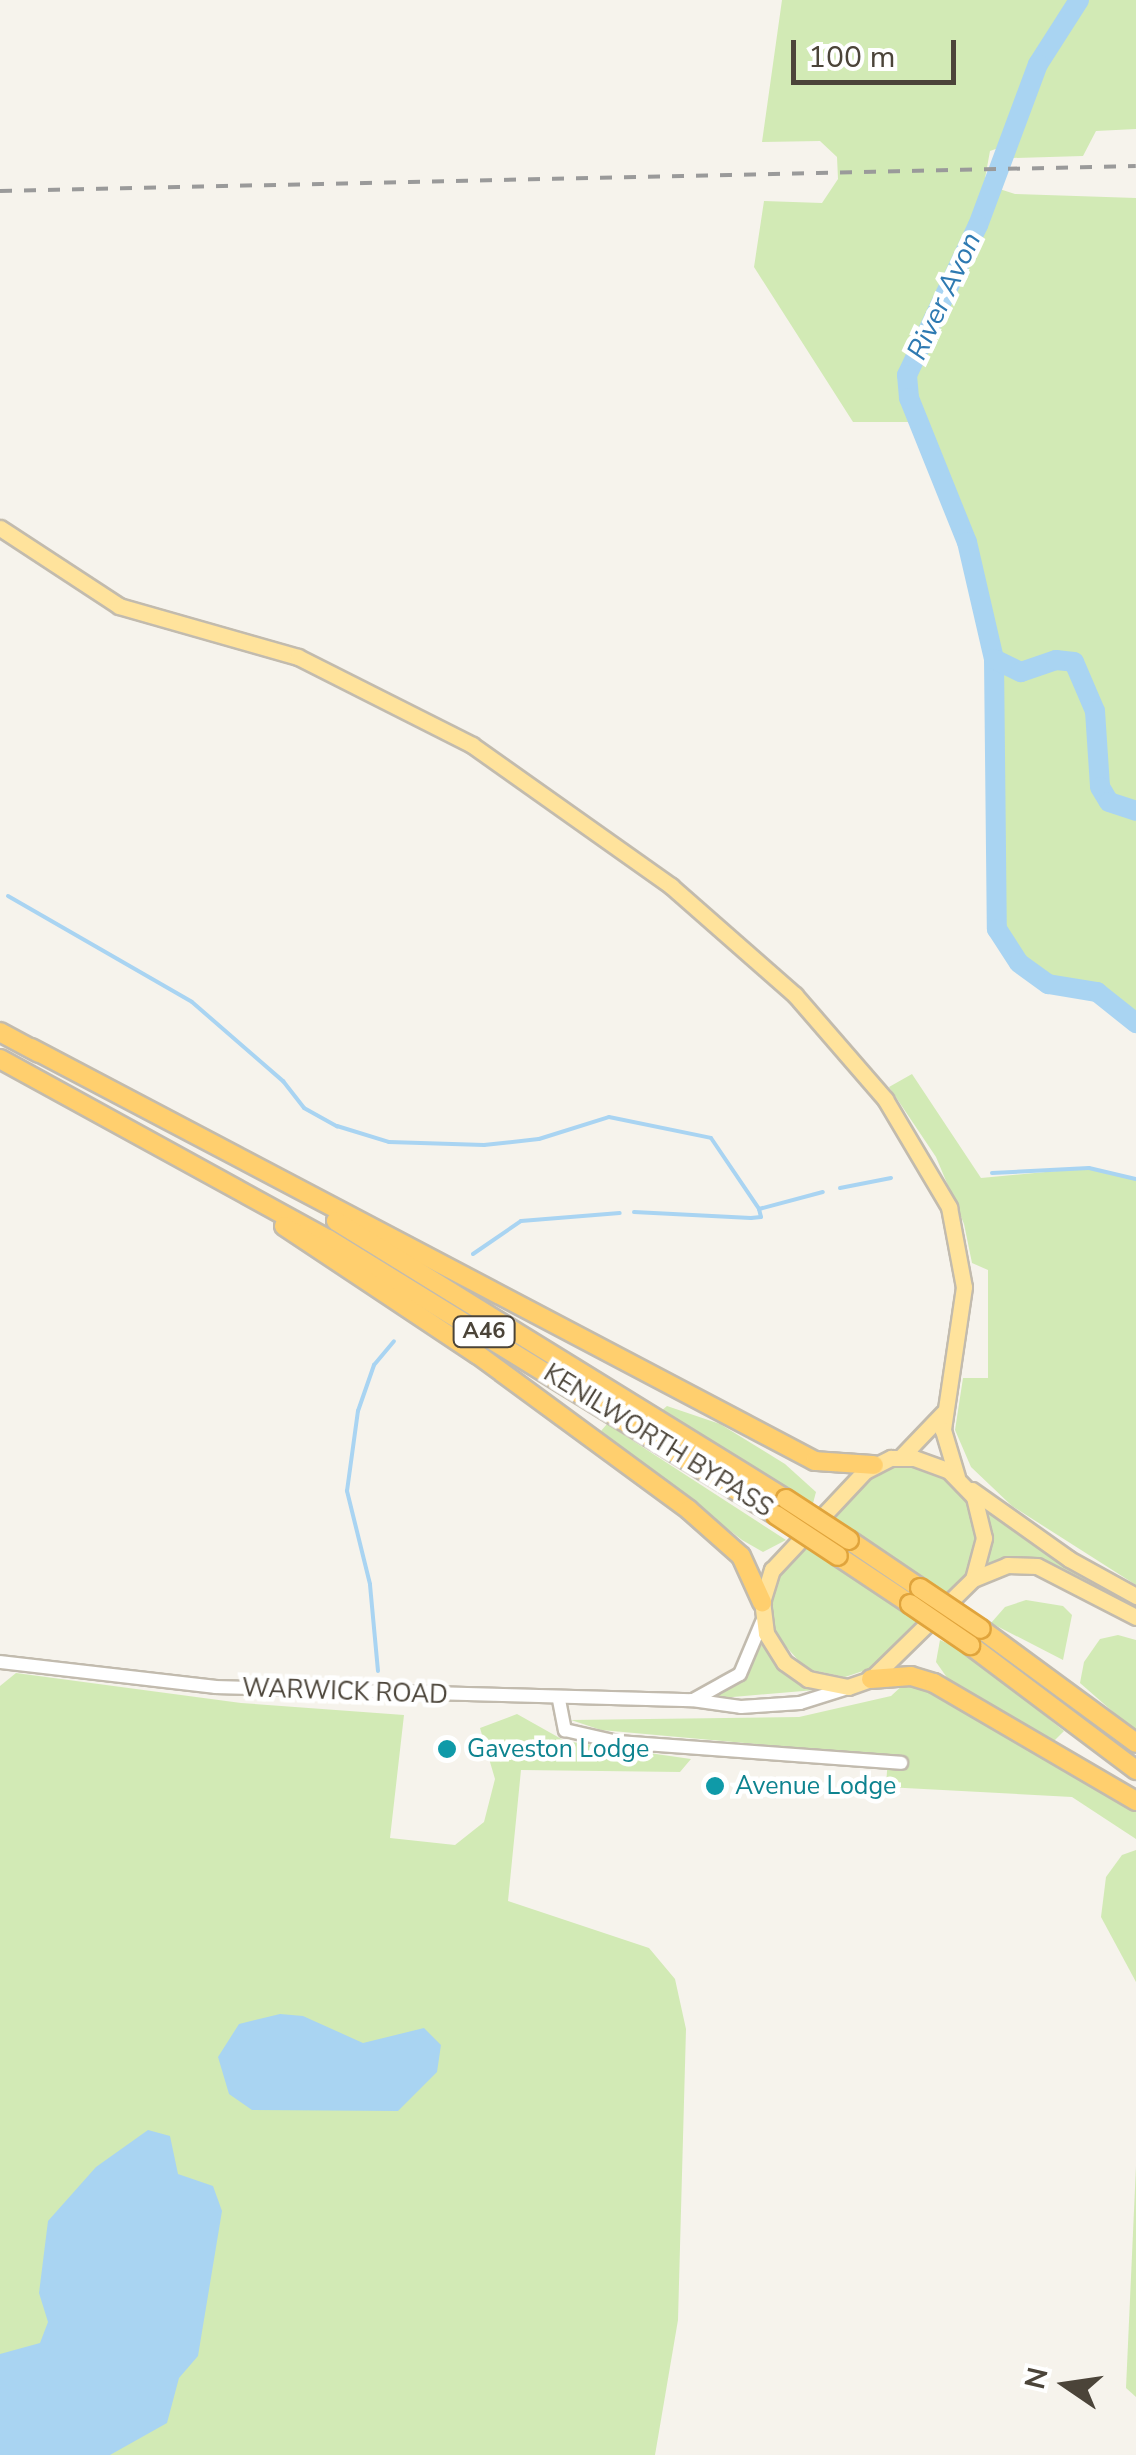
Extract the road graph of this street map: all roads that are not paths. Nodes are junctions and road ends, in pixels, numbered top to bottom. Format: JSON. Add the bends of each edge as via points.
{"nodes":[{"id":1,"x":0,"y":528,"type":"edge"},
{"id":2,"x":0,"y":1032,"type":"edge"},
{"id":3,"x":31,"y":1048,"type":"junction"},
{"id":4,"x":0,"y":1059,"type":"edge"},
{"id":5,"x":187,"y":1158,"type":"junction"},
{"id":6,"x":944,"y":1410,"type":"junction"},
{"id":7,"x":902,"y":1457,"type":"junction"},
{"id":8,"x":874,"y":1465,"type":"junction"},
{"id":9,"x":963,"y":1482,"type":"junction"},
{"id":10,"x":781,"y":1507,"type":"junction"},
{"id":11,"x":973,"y":1579,"type":"junction"},
{"id":12,"x":1136,"y":1596,"type":"edge"},
{"id":13,"x":762,"y":1602,"type":"junction"},
{"id":14,"x":1136,"y":1617,"type":"edge"},
{"id":15,"x":762,"y":1622,"type":"junction"},
{"id":16,"x":976,"y":1637,"type":"junction"},
{"id":17,"x":0,"y":1662,"type":"edge"},
{"id":18,"x":871,"y":1679,"type":"junction"},
{"id":19,"x":848,"y":1688,"type":"junction"},
{"id":20,"x":559,"y":1700,"type":"junction"},
{"id":21,"x":692,"y":1700,"type":"junction"},
{"id":22,"x":1136,"y":1743,"type":"edge"},
{"id":23,"x":901,"y":1763,"type":"dead end"},
{"id":24,"x":1136,"y":1770,"type":"edge"},
{"id":25,"x":1136,"y":1801,"type":"edge"}],
"edges":[{"from":1,"to":6,"type":"main road","via":[[119,606],[298,657],[472,745],[671,886],[767,967],[885,1099],[949,1207],[964,1312]]},
{"from":2,"to":3,"type":"highway","name":"KENILWORTH BYPASS","number":"A46"},
{"from":3,"to":8,"type":"highway","via":[[815,1461]]},
{"from":3,"to":10,"type":"highway","name":"KENILWORTH BYPASS","number":"A46","via":[[396,1256]]},
{"from":4,"to":5,"type":"highway","name":"KENILWORTH BYPASS","number":"A46"},
{"from":5,"to":10,"type":"highway","name":"KENILWORTH BYPASS","number":"A46"},
{"from":5,"to":13,"type":"highway","via":[[477,1354],[689,1510],[741,1556]]},
{"from":6,"to":7,"type":"main road"},
{"from":6,"to":9,"type":"main road","via":[[946,1452]]},
{"from":7,"to":8,"type":"main road"},
{"from":7,"to":9,"type":"main road","via":[[934,1463]]},
{"from":8,"to":13,"type":"main road","via":[[777,1562]]},
{"from":9,"to":11,"type":"main road","via":[[984,1532]]},
{"from":9,"to":12,"type":"main road","via":[[1055,1550]]},
{"from":10,"to":16,"type":"highway","name":"KENILWORTH BYPASS","number":"A46","bridge":true},
{"from":11,"to":14,"type":"main road","via":[[1007,1565],[1037,1566]]},
{"from":11,"to":18,"type":"main road"},
{"from":13,"to":15,"type":"main road"},
{"from":15,"to":19,"type":"main road","via":[[792,1669]]},
{"from":15,"to":21,"type":"street","name":"WARWICK ROAD","via":[[740,1674]]},
{"from":16,"to":22,"type":"highway","name":"KENILWORTH BYPASS","number":"A46"},
{"from":16,"to":24,"type":"highway","name":"KENILWORTH BYPASS","number":"A46"},
{"from":17,"to":20,"type":"street","name":"WARWICK ROAD","via":[[216,1687]]},
{"from":18,"to":19,"type":"main road"},
{"from":18,"to":25,"type":"highway","via":[[911,1676],[934,1683]]},
{"from":19,"to":21,"type":"street","name":"WARWICK ROAD","via":[[776,1706]]},
{"from":20,"to":21,"type":"street","name":"WARWICK ROAD"},
{"from":20,"to":23,"type":"street","via":[[565,1730],[606,1740]]}]}
